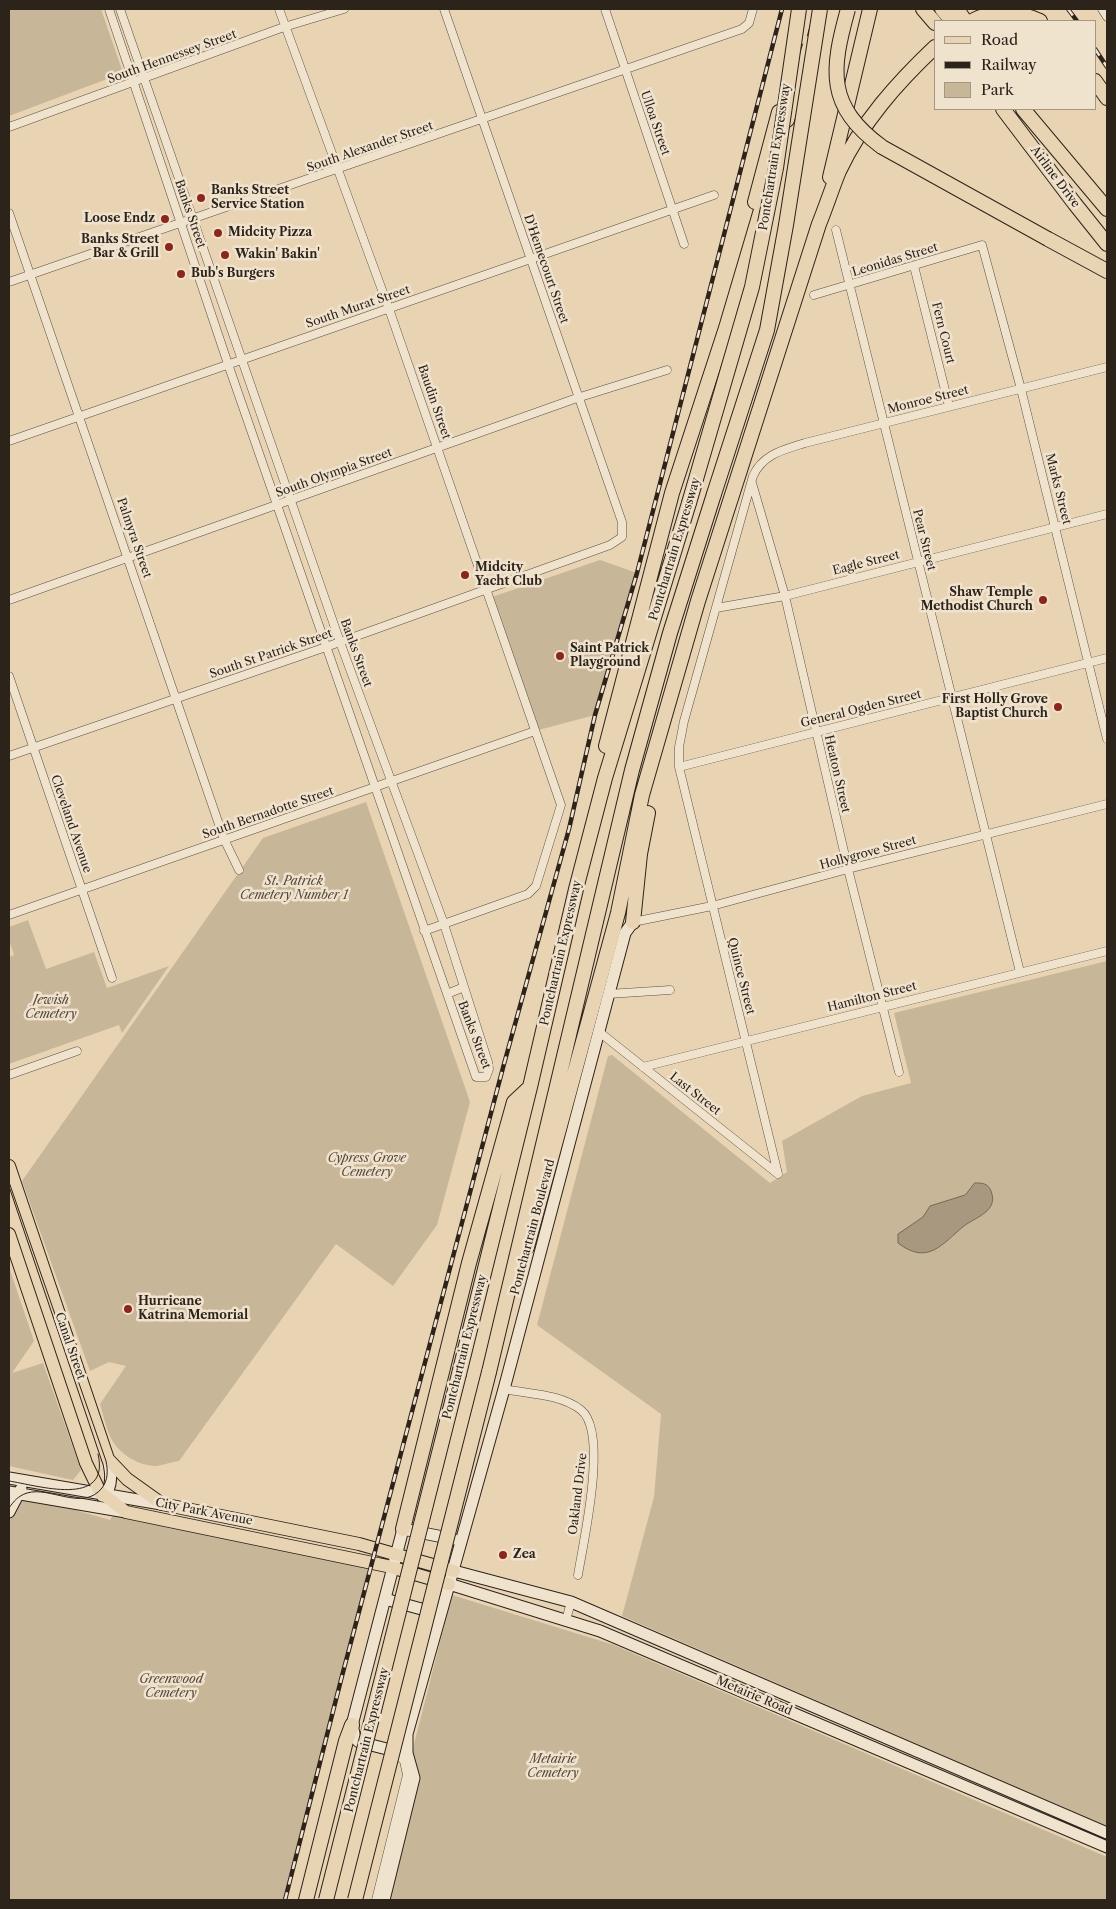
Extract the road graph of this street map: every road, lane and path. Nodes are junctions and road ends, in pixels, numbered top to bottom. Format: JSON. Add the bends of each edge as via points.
{"nodes":[{"id":1,"x":108,"y":9,"type":"edge"},
{"id":2,"x":120,"y":9,"type":"edge"},
{"id":3,"x":279,"y":9,"type":"edge"},
{"id":4,"x":344,"y":9,"type":"edge"},
{"id":5,"x":444,"y":9,"type":"edge"},
{"id":6,"x":605,"y":9,"type":"edge"},
{"id":7,"x":753,"y":9,"type":"edge"},
{"id":8,"x":799,"y":9,"type":"edge"},
{"id":9,"x":808,"y":9,"type":"edge"},
{"id":10,"x":822,"y":9,"type":"edge"},
{"id":11,"x":848,"y":9,"type":"edge"},
{"id":12,"x":924,"y":9,"type":"edge"},
{"id":13,"x":942,"y":9,"type":"edge"},
{"id":14,"x":957,"y":9,"type":"edge"},
{"id":15,"x":1102,"y":9,"type":"edge"},
{"id":16,"x":869,"y":13,"type":"edge"},
{"id":17,"x":1107,"y":17,"type":"edge"},
{"id":18,"x":951,"y":20,"type":"edge"},
{"id":19,"x":964,"y":20,"type":"edge"},
{"id":20,"x":975,"y":20,"type":"edge"},
{"id":21,"x":1038,"y":20,"type":"edge"},
{"id":22,"x":934,"y":22,"type":"edge"},
{"id":23,"x":284,"y":28,"type":"junction"},
{"id":24,"x":934,"y":48,"type":"edge"},
{"id":25,"x":624,"y":70,"type":"junction"},
{"id":26,"x":144,"y":80,"type":"junction"},
{"id":27,"x":1096,"y":82,"type":"edge"},
{"id":28,"x":134,"y":83,"type":"junction"},
{"id":29,"x":1107,"y":98,"type":"edge"},
{"id":30,"x":1004,"y":110,"type":"edge"},
{"id":31,"x":1024,"y":110,"type":"edge"},
{"id":32,"x":482,"y":120,"type":"junction"},
{"id":33,"x":9,"y":127,"type":"edge"},
{"id":34,"x":339,"y":169,"type":"junction"},
{"id":35,"x":714,"y":195,"type":"dead end"},
{"id":36,"x":673,"y":209,"type":"junction"},
{"id":37,"x":1107,"y":209,"type":"edge"},
{"id":38,"x":9,"y":213,"type":"edge"},
{"id":39,"x":193,"y":219,"type":"junction"},
{"id":40,"x":182,"y":224,"type":"junction"},
{"id":41,"x":819,"y":224,"type":"junction"},
{"id":42,"x":836,"y":230,"type":"dead end"},
{"id":43,"x":684,"y":244,"type":"dead end"},
{"id":44,"x":1107,"y":244,"type":"edge"},
{"id":45,"x":982,"y":246,"type":"joint"},
{"id":46,"x":531,"y":259,"type":"junction"},
{"id":47,"x":914,"y":266,"type":"junction"},
{"id":48,"x":1107,"y":271,"type":"edge"},
{"id":49,"x":30,"y":274,"type":"junction"},
{"id":50,"x":9,"y":282,"type":"edge"},
{"id":51,"x":849,"y":285,"type":"junction"},
{"id":52,"x":814,"y":295,"type":"dead end"},
{"id":53,"x":389,"y":308,"type":"junction"},
{"id":54,"x":241,"y":360,"type":"junction"},
{"id":55,"x":228,"y":364,"type":"junction"},
{"id":56,"x":1107,"y":367,"type":"edge"},
{"id":57,"x":667,"y":370,"type":"dead end"},
{"id":58,"x":705,"y":386,"type":"junction"},
{"id":59,"x":1021,"y":389,"type":"junction"},
{"id":60,"x":578,"y":398,"type":"junction"},
{"id":61,"x":950,"y":406,"type":"junction"},
{"id":62,"x":80,"y":416,"type":"junction"},
{"id":63,"x":883,"y":422,"type":"junction"},
{"id":64,"x":9,"y":441,"type":"edge"},
{"id":65,"x":438,"y":447,"type":"junction"},
{"id":66,"x":759,"y":465,"type":"joint"},
{"id":67,"x":751,"y":481,"type":"junction"},
{"id":68,"x":292,"y":500,"type":"junction"},
{"id":69,"x":277,"y":506,"type":"junction"},
{"id":70,"x":1107,"y":514,"type":"edge"},
{"id":71,"x":1056,"y":528,"type":"junction"},
{"id":72,"x":622,"y":537,"type":"joint"},
{"id":73,"x":129,"y":557,"type":"junction"},
{"id":74,"x":918,"y":562,"type":"junction"},
{"id":75,"x":486,"y":589,"type":"junction"},
{"id":76,"x":784,"y":596,"type":"junction"},
{"id":77,"x":9,"y":600,"type":"edge"},
{"id":78,"x":716,"y":608,"type":"junction"},
{"id":79,"x":340,"y":642,"type":"junction"},
{"id":80,"x":326,"y":647,"type":"junction"},
{"id":81,"x":1107,"y":658,"type":"edge"},
{"id":82,"x":1089,"y":662,"type":"junction"},
{"id":83,"x":9,"y":676,"type":"edge"},
{"id":84,"x":670,"y":698,"type":"junction"},
{"id":85,"x":952,"y":698,"type":"junction"},
{"id":86,"x":175,"y":699,"type":"junction"},
{"id":87,"x":535,"y":731,"type":"junction"},
{"id":88,"x":815,"y":731,"type":"junction"},
{"id":89,"x":1107,"y":739,"type":"edge"},
{"id":90,"x":32,"y":747,"type":"junction"},
{"id":91,"x":9,"y":756,"type":"edge"},
{"id":92,"x":679,"y":767,"type":"junction"},
{"id":93,"x":605,"y":778,"type":"junction"},
{"id":94,"x":391,"y":782,"type":"junction"},
{"id":95,"x":374,"y":788,"type":"junction"},
{"id":96,"x":1107,"y":804,"type":"edge"},
{"id":97,"x":986,"y":835,"type":"junction"},
{"id":98,"x":224,"y":839,"type":"junction"},
{"id":99,"x":848,"y":869,"type":"junction"},
{"id":100,"x":239,"y":870,"type":"dead end"},
{"id":101,"x":82,"y":889,"type":"junction"},
{"id":102,"x":712,"y":906,"type":"junction"},
{"id":103,"x":9,"y":915,"type":"edge"},
{"id":104,"x":633,"y":922,"type":"junction"},
{"id":105,"x":444,"y":924,"type":"junction"},
{"id":106,"x":424,"y":931,"type":"junction"},
{"id":107,"x":1107,"y":951,"type":"edge"},
{"id":108,"x":1020,"y":972,"type":"junction"},
{"id":109,"x":112,"y":978,"type":"dead end"},
{"id":110,"x":464,"y":988,"type":"junction"},
{"id":111,"x":670,"y":990,"type":"dead end"},
{"id":112,"x":447,"y":994,"type":"junction"},
{"id":113,"x":608,"y":994,"type":"junction"},
{"id":114,"x":883,"y":1006,"type":"junction"},
{"id":115,"x":598,"y":1031,"type":"junction"},
{"id":116,"x":746,"y":1041,"type":"junction"},
{"id":117,"x":77,"y":1051,"type":"dead end"},
{"id":118,"x":643,"y":1067,"type":"junction"},
{"id":119,"x":899,"y":1072,"type":"dead end"},
{"id":120,"x":9,"y":1075,"type":"edge"},
{"id":121,"x":530,"y":1087,"type":"junction"},
{"id":122,"x":9,"y":1166,"type":"edge"},
{"id":123,"x":778,"y":1174,"type":"joint"},
{"id":124,"x":9,"y":1234,"type":"edge"},
{"id":125,"x":516,"y":1258,"type":"junction"},
{"id":126,"x":69,"y":1345,"type":"junction"},
{"id":127,"x":48,"y":1351,"type":"junction"},
{"id":128,"x":504,"y":1389,"type":"junction"},
{"id":129,"x":108,"y":1459,"type":"junction"},
{"id":130,"x":86,"y":1463,"type":"junction"},
{"id":131,"x":9,"y":1478,"type":"edge"},
{"id":132,"x":26,"y":1481,"type":"junction"},
{"id":133,"x":71,"y":1488,"type":"junction"},
{"id":134,"x":14,"y":1493,"type":"edge"},
{"id":135,"x":103,"y":1494,"type":"junction"},
{"id":136,"x":79,"y":1504,"type":"junction"},
{"id":137,"x":162,"y":1504,"type":"junction"},
{"id":138,"x":9,"y":1512,"type":"edge"},
{"id":139,"x":126,"y":1512,"type":"junction"},
{"id":140,"x":403,"y":1529,"type":"junction"},
{"id":141,"x":462,"y":1541,"type":"junction"},
{"id":142,"x":395,"y":1562,"type":"junction"},
{"id":143,"x":454,"y":1571,"type":"junction"},
{"id":144,"x":578,"y":1575,"type":"dead end"},
{"id":145,"x":449,"y":1584,"type":"junction"},
{"id":146,"x":385,"y":1599,"type":"junction"},
{"id":147,"x":571,"y":1602,"type":"junction"},
{"id":148,"x":440,"y":1614,"type":"junction"},
{"id":149,"x":566,"y":1620,"type":"junction"},
{"id":150,"x":352,"y":1725,"type":"junction"},
{"id":151,"x":406,"y":1744,"type":"junction"},
{"id":152,"x":395,"y":1751,"type":"junction"},
{"id":153,"x":1107,"y":1833,"type":"edge"},
{"id":154,"x":1107,"y":1847,"type":"edge"},
{"id":155,"x":306,"y":1900,"type":"edge"},
{"id":156,"x":326,"y":1900,"type":"edge"},
{"id":157,"x":355,"y":1900,"type":"edge"},
{"id":158,"x":376,"y":1900,"type":"edge"},
{"id":159,"x":384,"y":1900,"type":"edge"}],
"edges":[{"from":1,"to":28,"type":"street","name":"Banks Street"},
{"from":2,"to":26,"type":"street","name":"Banks Street"},
{"from":3,"to":23,"type":"street","name":"Baudin Street"},
{"from":4,"to":23,"type":"street","name":"South Hennessey Street"},
{"from":5,"to":32,"type":"street","name":"D'Hemecourt Street"},
{"from":6,"to":25,"type":"street","name":"Ulloa Street"},
{"from":7,"to":25,"type":"street","name":"South Alexander Street","via":[[746,28]]},
{"from":8,"to":93,"type":"highway","name":"Pontchartrain Expressway","bridge":true,"via":[[776,168],[752,287]]},
{"from":9,"to":58,"type":"highway","bridge":true,"via":[[740,246]]},
{"from":10,"to":58,"type":"highway","bridge":true},
{"from":10,"to":125,"type":"highway","name":"Pontchartrain Expressway","bridge":true,"via":[[767,330],[670,634],[632,770]]},
{"from":11,"to":48,"type":"highway","bridge":true,"via":[[837,47],[837,90],[853,121],[864,134]]},
{"from":12,"to":22,"type":"highway"},
{"from":13,"to":18,"type":"highway"},
{"from":14,"to":19,"type":"highway"},
{"from":15,"to":17,"type":"street"},
{"from":16,"to":41,"type":"highway"},
{"from":20,"to":21,"type":"highway","via":[[1011,13]]},
{"from":23,"to":26,"type":"street","name":"South Hennessey Street"},
{"from":23,"to":34,"type":"street","name":"Baudin Street"},
{"from":24,"to":41,"type":"highway","via":[[895,86],[869,120],[839,171]]},
{"from":25,"to":32,"type":"street","name":"South Alexander Street"},
{"from":25,"to":36,"type":"street","name":"Ulloa Street"},
{"from":26,"to":28,"type":"street","name":"South Hennessey Street"},
{"from":26,"to":39,"type":"street","name":"Banks Street"},
{"from":27,"to":29,"type":"highway"},
{"from":28,"to":33,"type":"street","name":"South Hennessey Street"},
{"from":28,"to":40,"type":"street","name":"Banks Street"},
{"from":30,"to":44,"type":"highway","name":"Airline Drive"},
{"from":31,"to":37,"type":"highway","name":"Airline Drive"},
{"from":32,"to":34,"type":"street","name":"South Alexander Street"},
{"from":32,"to":46,"type":"street","name":"D'Hemecourt Street"},
{"from":34,"to":39,"type":"street","name":"South Alexander Street"},
{"from":34,"to":53,"type":"street","name":"Baudin Street"},
{"from":35,"to":36,"type":"street","name":"South Murat Street"},
{"from":36,"to":43,"type":"street","name":"Ulloa Street"},
{"from":36,"to":46,"type":"street","name":"South Murat Street"},
{"from":38,"to":49,"type":"street","name":"Palmyra Street"},
{"from":39,"to":40,"type":"street","name":"South Alexander Street"},
{"from":39,"to":54,"type":"street","name":"Banks Street"},
{"from":40,"to":49,"type":"street","name":"South Alexander Street"},
{"from":40,"to":55,"type":"street","name":"Banks Street"},
{"from":41,"to":84,"type":"highway"},
{"from":42,"to":51,"type":"street","name":"Pear Street"},
{"from":45,"to":47,"type":"street","name":"Leonidas Street"},
{"from":45,"to":59,"type":"street","name":"Marks Street"},
{"from":46,"to":53,"type":"street","name":"South Murat Street"},
{"from":46,"to":60,"type":"street","name":"D'Hemecourt Street"},
{"from":47,"to":51,"type":"street","name":"Leonidas Street"},
{"from":47,"to":61,"type":"street","name":"Fern Court"},
{"from":49,"to":50,"type":"street","name":"South Alexander Street"},
{"from":49,"to":62,"type":"street","name":"Palmyra Street"},
{"from":51,"to":52,"type":"street","name":"Leonidas Street"},
{"from":51,"to":63,"type":"street","name":"Pear Street"},
{"from":53,"to":54,"type":"street","name":"South Murat Street"},
{"from":53,"to":65,"type":"street","name":"Baudin Street"},
{"from":54,"to":55,"type":"street","name":"South Murat Street"},
{"from":54,"to":68,"type":"street","name":"Banks Street"},
{"from":55,"to":62,"type":"street","name":"South Murat Street"},
{"from":55,"to":69,"type":"street","name":"Banks Street"},
{"from":56,"to":59,"type":"street","name":"Monroe Street"},
{"from":57,"to":60,"type":"street","name":"South Olympia Street"},
{"from":58,"to":93,"type":"highway","via":[[631,646],[600,768]]},
{"from":59,"to":61,"type":"street","name":"Monroe Street"},
{"from":59,"to":71,"type":"street","name":"Marks Street"},
{"from":60,"to":65,"type":"street","name":"South Olympia Street"},
{"from":60,"to":72,"type":"street","name":"D'Hemecourt Street","via":[[622,522]]},
{"from":61,"to":63,"type":"street","name":"Monroe Street"},
{"from":62,"to":64,"type":"street","name":"South Murat Street"},
{"from":62,"to":73,"type":"street","name":"Palmyra Street"},
{"from":63,"to":66,"type":"street","name":"Monroe Street","via":[[804,443],[774,454]]},
{"from":63,"to":74,"type":"street","name":"Pear Street"},
{"from":65,"to":68,"type":"street","name":"South Olympia Street"},
{"from":65,"to":75,"type":"street","name":"Baudin Street"},
{"from":66,"to":67,"type":"street","name":"Quince Street"},
{"from":67,"to":76,"type":"street","name":"Heaton Street"},
{"from":67,"to":78,"type":"street","name":"Quince Street"},
{"from":68,"to":69,"type":"street","name":"South Olympia Street"},
{"from":68,"to":79,"type":"street","name":"Banks Street"},
{"from":69,"to":73,"type":"street","name":"South Olympia Street"},
{"from":69,"to":80,"type":"street","name":"Banks Street"},
{"from":70,"to":71,"type":"street","name":"Eagle Street"},
{"from":71,"to":74,"type":"street","name":"Eagle Street"},
{"from":71,"to":82,"type":"street","name":"Marks Street"},
{"from":72,"to":75,"type":"street","name":"South St Patrick Street","via":[[610,545]]},
{"from":73,"to":77,"type":"street","name":"South Olympia Street"},
{"from":73,"to":86,"type":"street","name":"Palmyra Street"},
{"from":74,"to":76,"type":"street","name":"Eagle Street"},
{"from":74,"to":85,"type":"street","name":"Pear Street"},
{"from":75,"to":79,"type":"street","name":"South St Patrick Street"},
{"from":75,"to":87,"type":"street","name":"Baudin Street"},
{"from":76,"to":78,"type":"street","name":"Eagle Street"},
{"from":76,"to":88,"type":"street","name":"Heaton Street"},
{"from":78,"to":92,"type":"street","name":"Quince Street","via":[[684,721]]},
{"from":79,"to":80,"type":"street","name":"South St Patrick Street"},
{"from":79,"to":94,"type":"street","name":"Banks Street"},
{"from":80,"to":86,"type":"street","name":"South St Patrick Street"},
{"from":80,"to":95,"type":"street","name":"Banks Street"},
{"from":81,"to":82,"type":"street","name":"General Ogden Street"},
{"from":82,"to":85,"type":"street","name":"General Ogden Street"},
{"from":82,"to":89,"type":"street","name":"Marks Street"},
{"from":83,"to":90,"type":"street","name":"Cleveland Avenue"},
{"from":84,"to":104,"type":"highway","via":[[671,708],[640,854]]},
{"from":84,"to":125,"type":"highway","via":[[642,795],[618,913],[590,1024],[527,1247]]},
{"from":85,"to":88,"type":"street","name":"General Ogden Street"},
{"from":85,"to":97,"type":"street","name":"Pear Street"},
{"from":86,"to":90,"type":"street","name":"South St Patrick Street"},
{"from":86,"to":98,"type":"street","name":"Palmyra Street"},
{"from":87,"to":94,"type":"street","name":"South Bernadotte Street"},
{"from":87,"to":105,"type":"street","name":"Baudin Street","via":[[561,805],[536,886],[528,894]]},
{"from":88,"to":92,"type":"street","name":"General Ogden Street"},
{"from":88,"to":99,"type":"street","name":"Heaton Street"},
{"from":90,"to":91,"type":"street","name":"South St Patrick Street"},
{"from":90,"to":101,"type":"street","name":"Cleveland Avenue"},
{"from":92,"to":102,"type":"street","name":"Quince Street"},
{"from":93,"to":121,"type":"highway","name":"Pontchartrain Expressway"},
{"from":94,"to":95,"type":"street","name":"South Bernadotte Street"},
{"from":94,"to":105,"type":"street","name":"Banks Street"},
{"from":95,"to":98,"type":"street","name":"South Bernadotte Street"},
{"from":95,"to":106,"type":"street","name":"Banks Street"},
{"from":96,"to":97,"type":"street","name":"Hollygrove Street"},
{"from":97,"to":99,"type":"street","name":"Hollygrove Street"},
{"from":97,"to":108,"type":"street","name":"Pear Street"},
{"from":98,"to":100,"type":"street","name":"Palmyra Street"},
{"from":98,"to":101,"type":"street","name":"South Bernadotte Street"},
{"from":99,"to":102,"type":"street","name":"Hollygrove Street"},
{"from":99,"to":114,"type":"street","name":"Heaton Street"},
{"from":101,"to":103,"type":"street","name":"South Bernadotte Street"},
{"from":101,"to":109,"type":"street","name":"Cleveland Avenue"},
{"from":102,"to":104,"type":"street","name":"Hollygrove Street"},
{"from":102,"to":116,"type":"street","name":"Quince Street"},
{"from":104,"to":113,"type":"main road","name":"Pontchartrain Boulevard","via":[[624,933]]},
{"from":105,"to":106,"type":"street"},
{"from":105,"to":110,"type":"street","name":"Banks Street"},
{"from":106,"to":112,"type":"street","name":"Banks Street"},
{"from":107,"to":108,"type":"street","name":"Hamilton Street"},
{"from":108,"to":114,"type":"street","name":"Hamilton Street"},
{"from":110,"to":112,"type":"street"},
{"from":110,"to":112,"type":"street","name":"Banks Street","via":[[488,1062],[486,1077],[476,1077]]},
{"from":111,"to":113,"type":"street"},
{"from":113,"to":115,"type":"main road","name":"Pontchartrain Boulevard"},
{"from":114,"to":116,"type":"street","name":"Hamilton Street"},
{"from":114,"to":119,"type":"street","name":"Heaton Street"},
{"from":115,"to":118,"type":"street","name":"Last Street"},
{"from":115,"to":128,"type":"main road","name":"Pontchartrain Boulevard"},
{"from":116,"to":118,"type":"street","name":"Hamilton Street"},
{"from":116,"to":123,"type":"street","name":"Quince Street"},
{"from":117,"to":120,"type":"street"},
{"from":118,"to":123,"type":"street","name":"Last Street"},
{"from":121,"to":140,"type":"highway","via":[[514,1102],[468,1263]]},
{"from":121,"to":156,"type":"highway","name":"Pontchartrain Expressway","bridge":true},
{"from":122,"to":126,"type":"main road","name":"Canal Street"},
{"from":124,"to":127,"type":"main road","name":"Canal Street"},
{"from":125,"to":157,"type":"highway","name":"Pontchartrain Expressway","bridge":true},
{"from":126,"to":127,"type":"main road"},
{"from":126,"to":129,"type":"main road","name":"Canal Street"},
{"from":127,"to":130,"type":"main road","name":"Canal Street"},
{"from":128,"to":141,"type":"main road","name":"Pontchartrain Boulevard"},
{"from":128,"to":144,"type":"street","name":"Oakland Drive","via":[[562,1400],[584,1412],[592,1424],[594,1472]]},
{"from":129,"to":135,"type":"main road","via":[[111,1470]]},
{"from":129,"to":137,"type":"main road","name":"Canal Street","via":[[127,1479]]},
{"from":130,"to":133,"type":"main road","via":[[85,1477]]},
{"from":130,"to":135,"type":"main road","name":"Canal Street"},
{"from":131,"to":132,"type":"main road","name":"City Park Avenue"},
{"from":132,"to":133,"type":"main road","name":"City Park Avenue"},
{"from":132,"to":134,"type":"main road"},
{"from":133,"to":135,"type":"main road","name":"City Park Avenue"},
{"from":134,"to":136,"type":"main road","name":"City Park Avenue"},
{"from":134,"to":138,"type":"main road"},
{"from":135,"to":136,"type":"main road"},
{"from":135,"to":137,"type":"main road","name":"City Park Avenue"},
{"from":135,"to":139,"type":"main road","name":"Canal Street"},
{"from":136,"to":139,"type":"main road","name":"City Park Avenue"},
{"from":137,"to":142,"type":"main road","name":"City Park Avenue","via":[[349,1542]]},
{"from":139,"to":142,"type":"main road","name":"City Park Avenue"},
{"from":140,"to":141,"type":"main road"},
{"from":140,"to":142,"type":"main road"},
{"from":141,"to":143,"type":"main road","name":"Pontchartrain Boulevard"},
{"from":142,"to":143,"type":"main road","name":"Metairie Road"},
{"from":142,"to":145,"type":"main road","name":"Metairie Road"},
{"from":142,"to":146,"type":"main road"},
{"from":143,"to":145,"type":"main road","name":"Pontchartrain Boulevard"},
{"from":143,"to":147,"type":"main road","name":"Metairie Road"},
{"from":145,"to":148,"type":"main road","name":"Pontchartrain Boulevard"},
{"from":145,"to":149,"type":"main road","name":"Metairie Road"},
{"from":146,"to":148,"type":"main road"},
{"from":146,"to":150,"type":"main road"},
{"from":147,"to":149,"type":"street"},
{"from":147,"to":153,"type":"main road","name":"Metairie Road"},
{"from":148,"to":151,"type":"main road","name":"Pontchartrain Boulevard"},
{"from":149,"to":154,"type":"main road","name":"Metairie Road","via":[[600,1631]]},
{"from":150,"to":152,"type":"main road","via":[[359,1742]]},
{"from":150,"to":155,"type":"highway"},
{"from":151,"to":152,"type":"main road"},
{"from":151,"to":159,"type":"main road","name":"Pontchartrain Boulevard","via":[[414,1778]]},
{"from":152,"to":158,"type":"street","via":[[404,1761],[407,1775]]}]}
